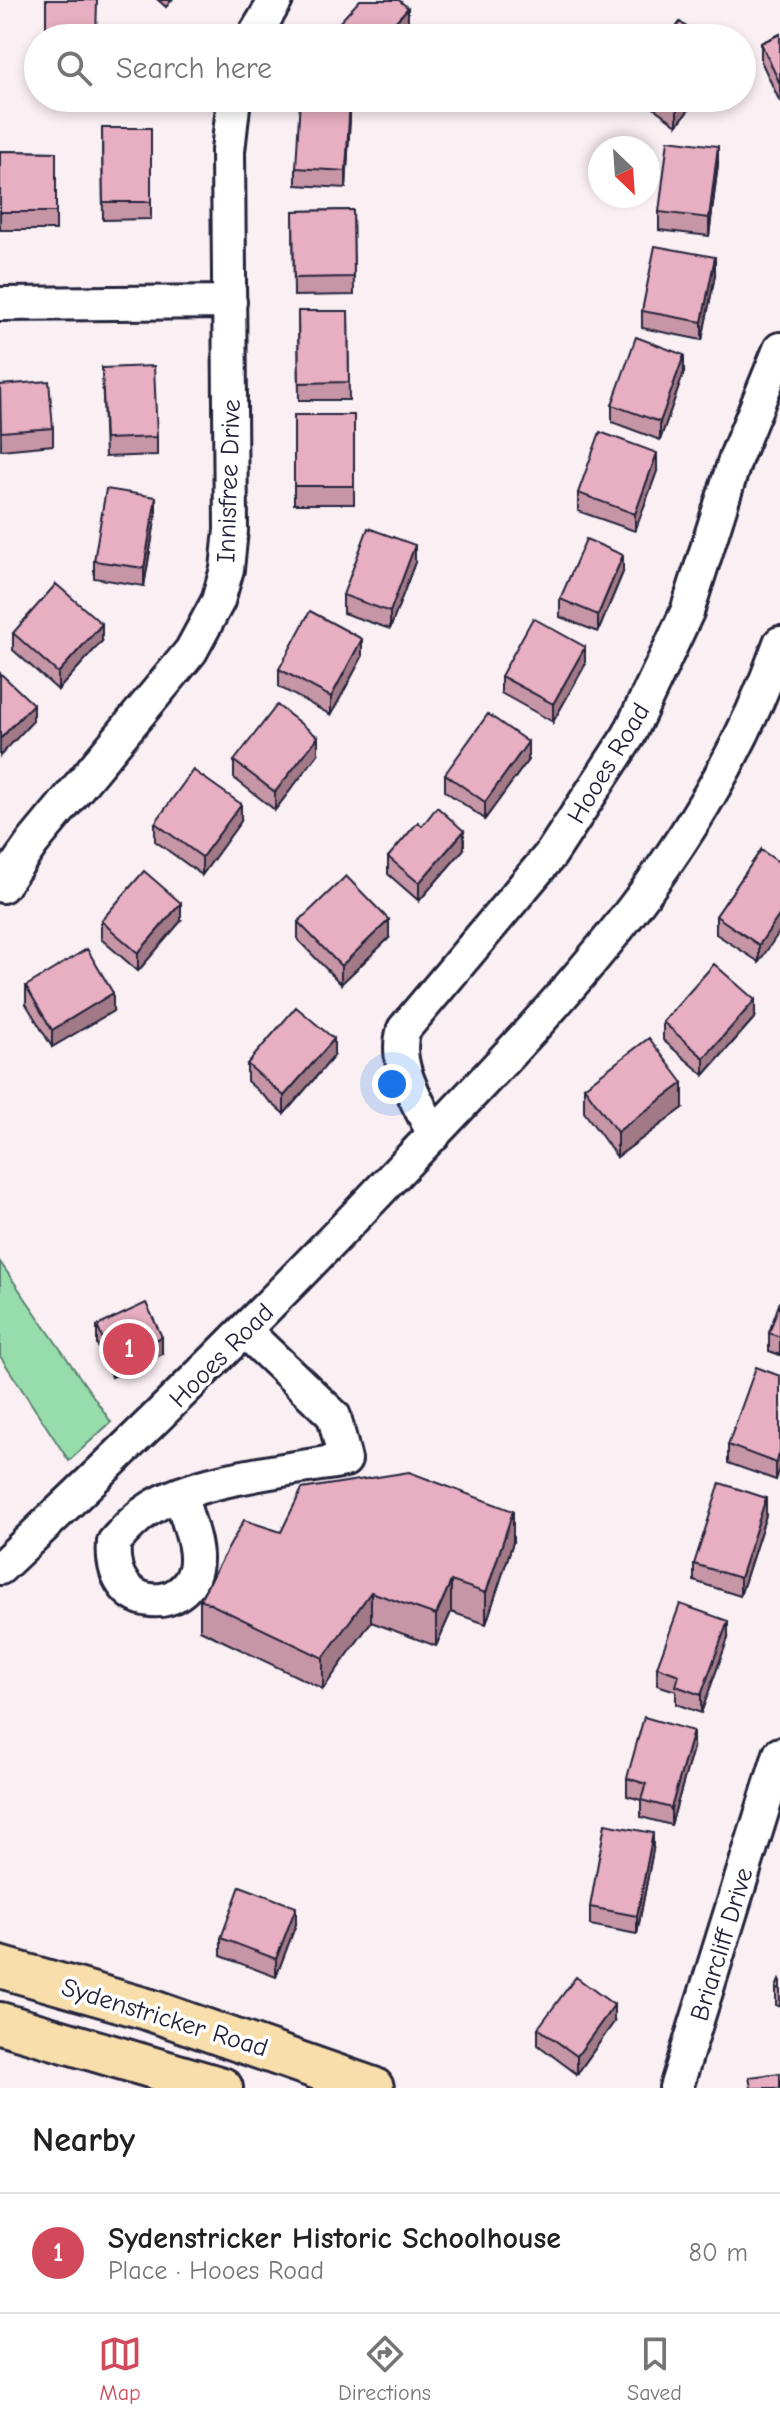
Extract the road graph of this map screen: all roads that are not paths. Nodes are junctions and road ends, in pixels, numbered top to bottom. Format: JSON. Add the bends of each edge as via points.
{"nodes":[{"id":1,"x":276,"y":0,"type":"edge"},
{"id":2,"x":261,"y":24,"type":"edge"},
{"id":3,"x":232,"y":112,"type":"edge"},
{"id":4,"x":230,"y":302,"type":"junction"},
{"id":5,"x":0,"y":304,"type":"edge"},
{"id":6,"x":780,"y":349,"type":"edge"},
{"id":7,"x":780,"y":643,"type":"edge"},
{"id":8,"x":2,"y":886,"type":"dead end"},
{"id":9,"x":434,"y":1135,"type":"junction"},
{"id":10,"x":246,"y":1332,"type":"junction"},
{"id":11,"x":181,"y":1496,"type":"dead end"},
{"id":12,"x":0,"y":1568,"type":"edge"},
{"id":13,"x":780,"y":1754,"type":"edge"},
{"id":14,"x":0,"y":1967,"type":"edge"},
{"id":15,"x":0,"y":2023,"type":"edge"},
{"id":16,"x":0,"y":2047,"type":"edge"},
{"id":17,"x":141,"y":2061,"type":"junction"},
{"id":18,"x":222,"y":2088,"type":"edge"},
{"id":19,"x":373,"y":2088,"type":"edge"},
{"id":20,"x":676,"y":2088,"type":"edge"}],
"edges":[{"from":1,"to":2,"type":"street"},
{"from":3,"to":4,"type":"street","name":"Innisfree Drive"},
{"from":4,"to":5,"type":"street"},
{"from":4,"to":8,"type":"street","name":"Innisfree Drive","via":[[231,530],[218,601],[191,651]]},
{"from":6,"to":9,"type":"street","name":"Hooes Road","via":[[736,457],[687,612],[629,735],[551,854],[404,1029],[402,1064]]},
{"from":7,"to":9,"type":"street","name":"Hooes Road","via":[[736,750],[666,867],[576,981]]},
{"from":9,"to":10,"type":"street","name":"Hooes Road"},
{"from":10,"to":11,"type":"street","via":[[334,1416],[345,1460],[214,1484]]},
{"from":10,"to":12,"type":"street","name":"Hooes Road"},
{"from":13,"to":20,"type":"street","name":"Briarcliff Drive"},
{"from":14,"to":19,"type":"main road","name":"Sydenstricker Road","via":[[147,2009]]},
{"from":15,"to":17,"type":"main road","name":"Sydenstricker Road"},
{"from":16,"to":17,"type":"main road"},
{"from":17,"to":18,"type":"main road","name":"Sydenstricker Road"}]}
